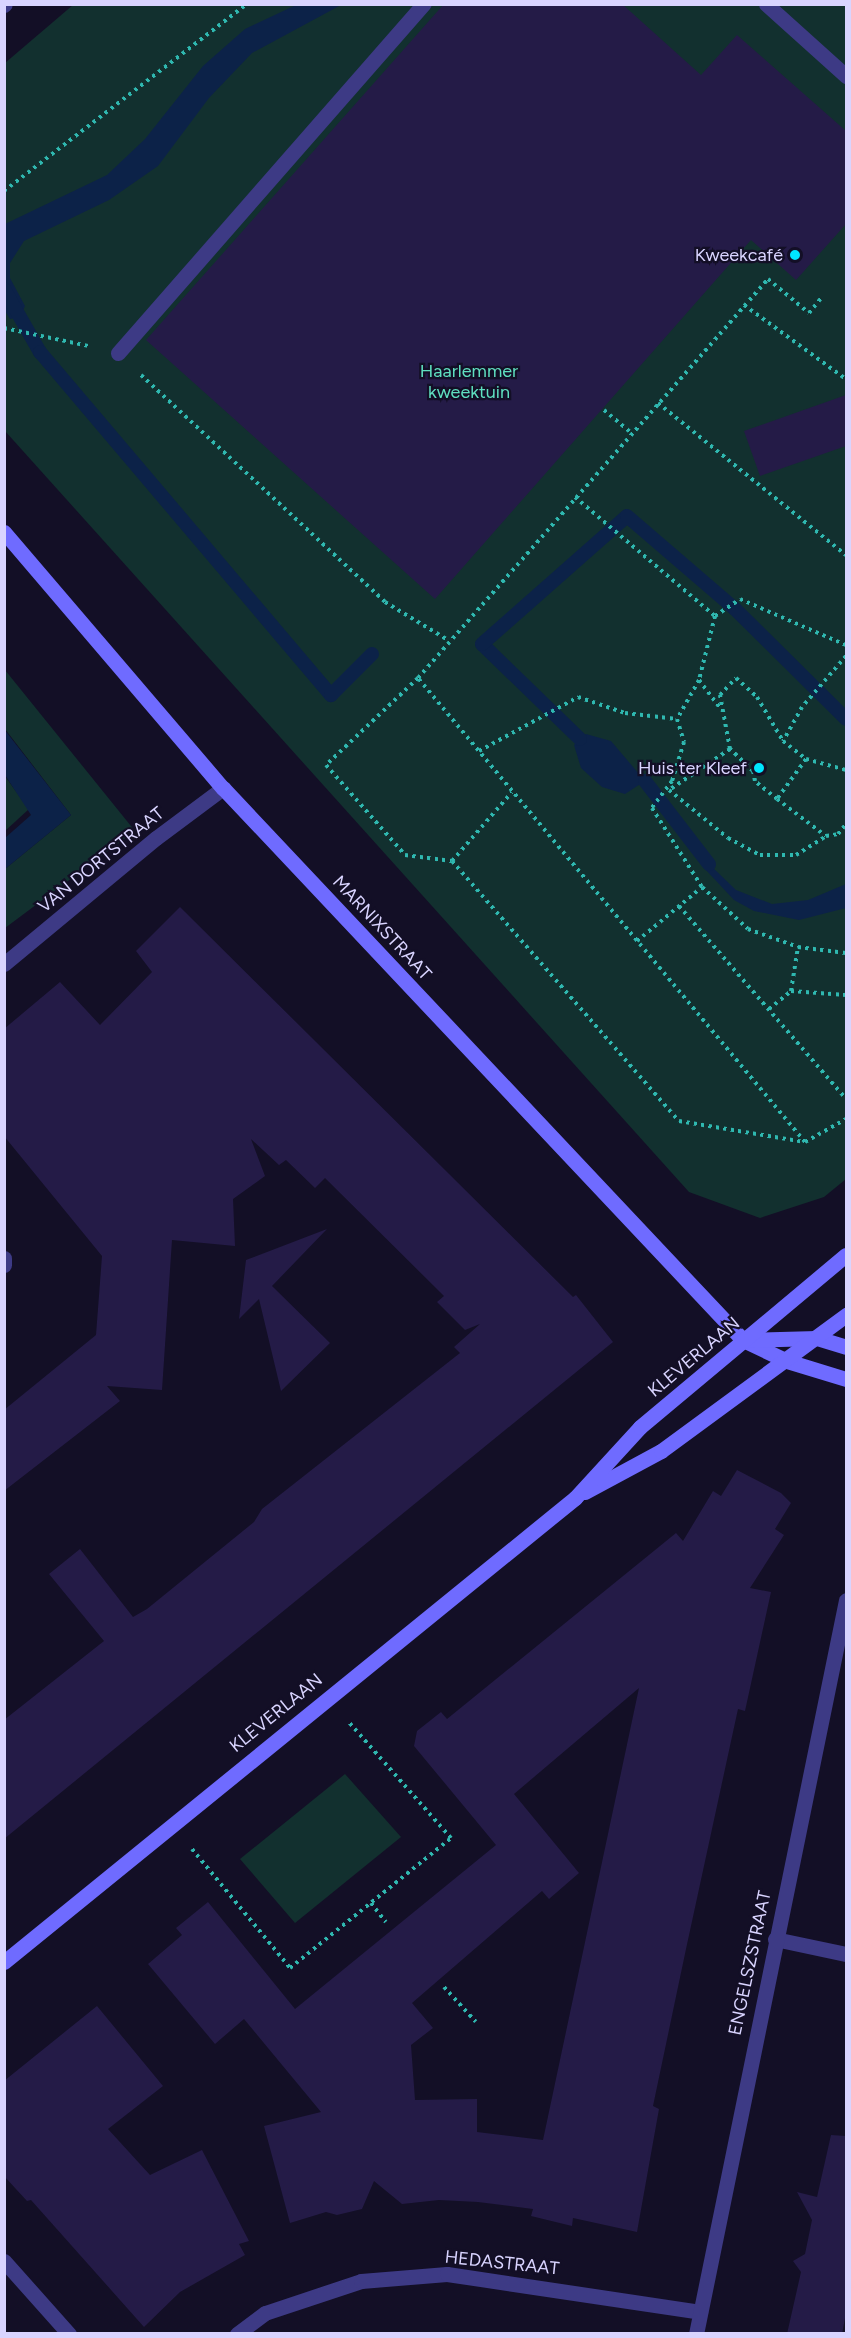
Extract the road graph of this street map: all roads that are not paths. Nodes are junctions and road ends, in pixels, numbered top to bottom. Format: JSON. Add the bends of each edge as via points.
{"nodes":[{"id":1,"x":424,"y":4,"type":"edge"},
{"id":2,"x":765,"y":5,"type":"edge"},
{"id":3,"x":846,"y":76,"type":"edge"},
{"id":4,"x":118,"y":353,"type":"road end"},
{"id":5,"x":4,"y":532,"type":"edge"},
{"id":6,"x":223,"y":788,"type":"junction"},
{"id":7,"x":4,"y":964,"type":"edge"},
{"id":8,"x":846,"y":1255,"type":"edge"},
{"id":9,"x":4,"y":1258,"type":"edge"},
{"id":10,"x":4,"y":1265,"type":"edge"},
{"id":11,"x":846,"y":1315,"type":"edge"},
{"id":12,"x":817,"y":1338,"type":"junction"},
{"id":13,"x":743,"y":1340,"type":"junction"},
{"id":14,"x":846,"y":1347,"type":"edge"},
{"id":15,"x":787,"y":1361,"type":"junction"},
{"id":16,"x":846,"y":1379,"type":"edge"},
{"id":17,"x":575,"y":1498,"type":"junction"},
{"id":18,"x":846,"y":1600,"type":"edge"},
{"id":19,"x":775,"y":1939,"type":"junction"},
{"id":20,"x":846,"y":1954,"type":"edge"},
{"id":21,"x":4,"y":1962,"type":"edge"},
{"id":22,"x":4,"y":2261,"type":"edge"},
{"id":23,"x":700,"y":2312,"type":"junction"},
{"id":24,"x":69,"y":2334,"type":"edge"},
{"id":25,"x":237,"y":2334,"type":"edge"},
{"id":26,"x":696,"y":2334,"type":"edge"}],
"edges":[{"from":1,"to":4,"type":"street"},
{"from":2,"to":3,"type":"street"},
{"from":5,"to":6,"type":"main road","name":"MARNIXSTRAAT"},
{"from":6,"to":7,"type":"street","name":"VAN DORTSTRAAT"},
{"from":6,"to":13,"type":"main road","name":"MARNIXSTRAAT"},
{"from":8,"to":13,"type":"main road","name":"KLEVERLAAN"},
{"from":9,"to":10,"type":"street"},
{"from":11,"to":12,"type":"main road","name":"KLEVERLAAN"},
{"from":12,"to":13,"type":"main road"},
{"from":12,"to":14,"type":"main road"},
{"from":12,"to":15,"type":"main road","name":"KLEVERLAAN"},
{"from":13,"to":15,"type":"main road"},
{"from":13,"to":17,"type":"main road","name":"KLEVERLAAN","via":[[640,1427]]},
{"from":15,"to":16,"type":"main road"},
{"from":15,"to":17,"type":"main road","name":"KLEVERLAAN","via":[[661,1451]]},
{"from":17,"to":21,"type":"main road","name":"KLEVERLAAN"},
{"from":18,"to":19,"type":"street","name":"ENGELSZSTRAAT"},
{"from":19,"to":20,"type":"street"},
{"from":19,"to":23,"type":"street","name":"ENGELSZSTRAAT"},
{"from":22,"to":24,"type":"street"},
{"from":23,"to":25,"type":"street","name":"HEDASTRAAT","via":[[447,2274],[362,2281],[265,2313]]},
{"from":23,"to":26,"type":"street","name":"ENGELSZSTRAAT"}]}
